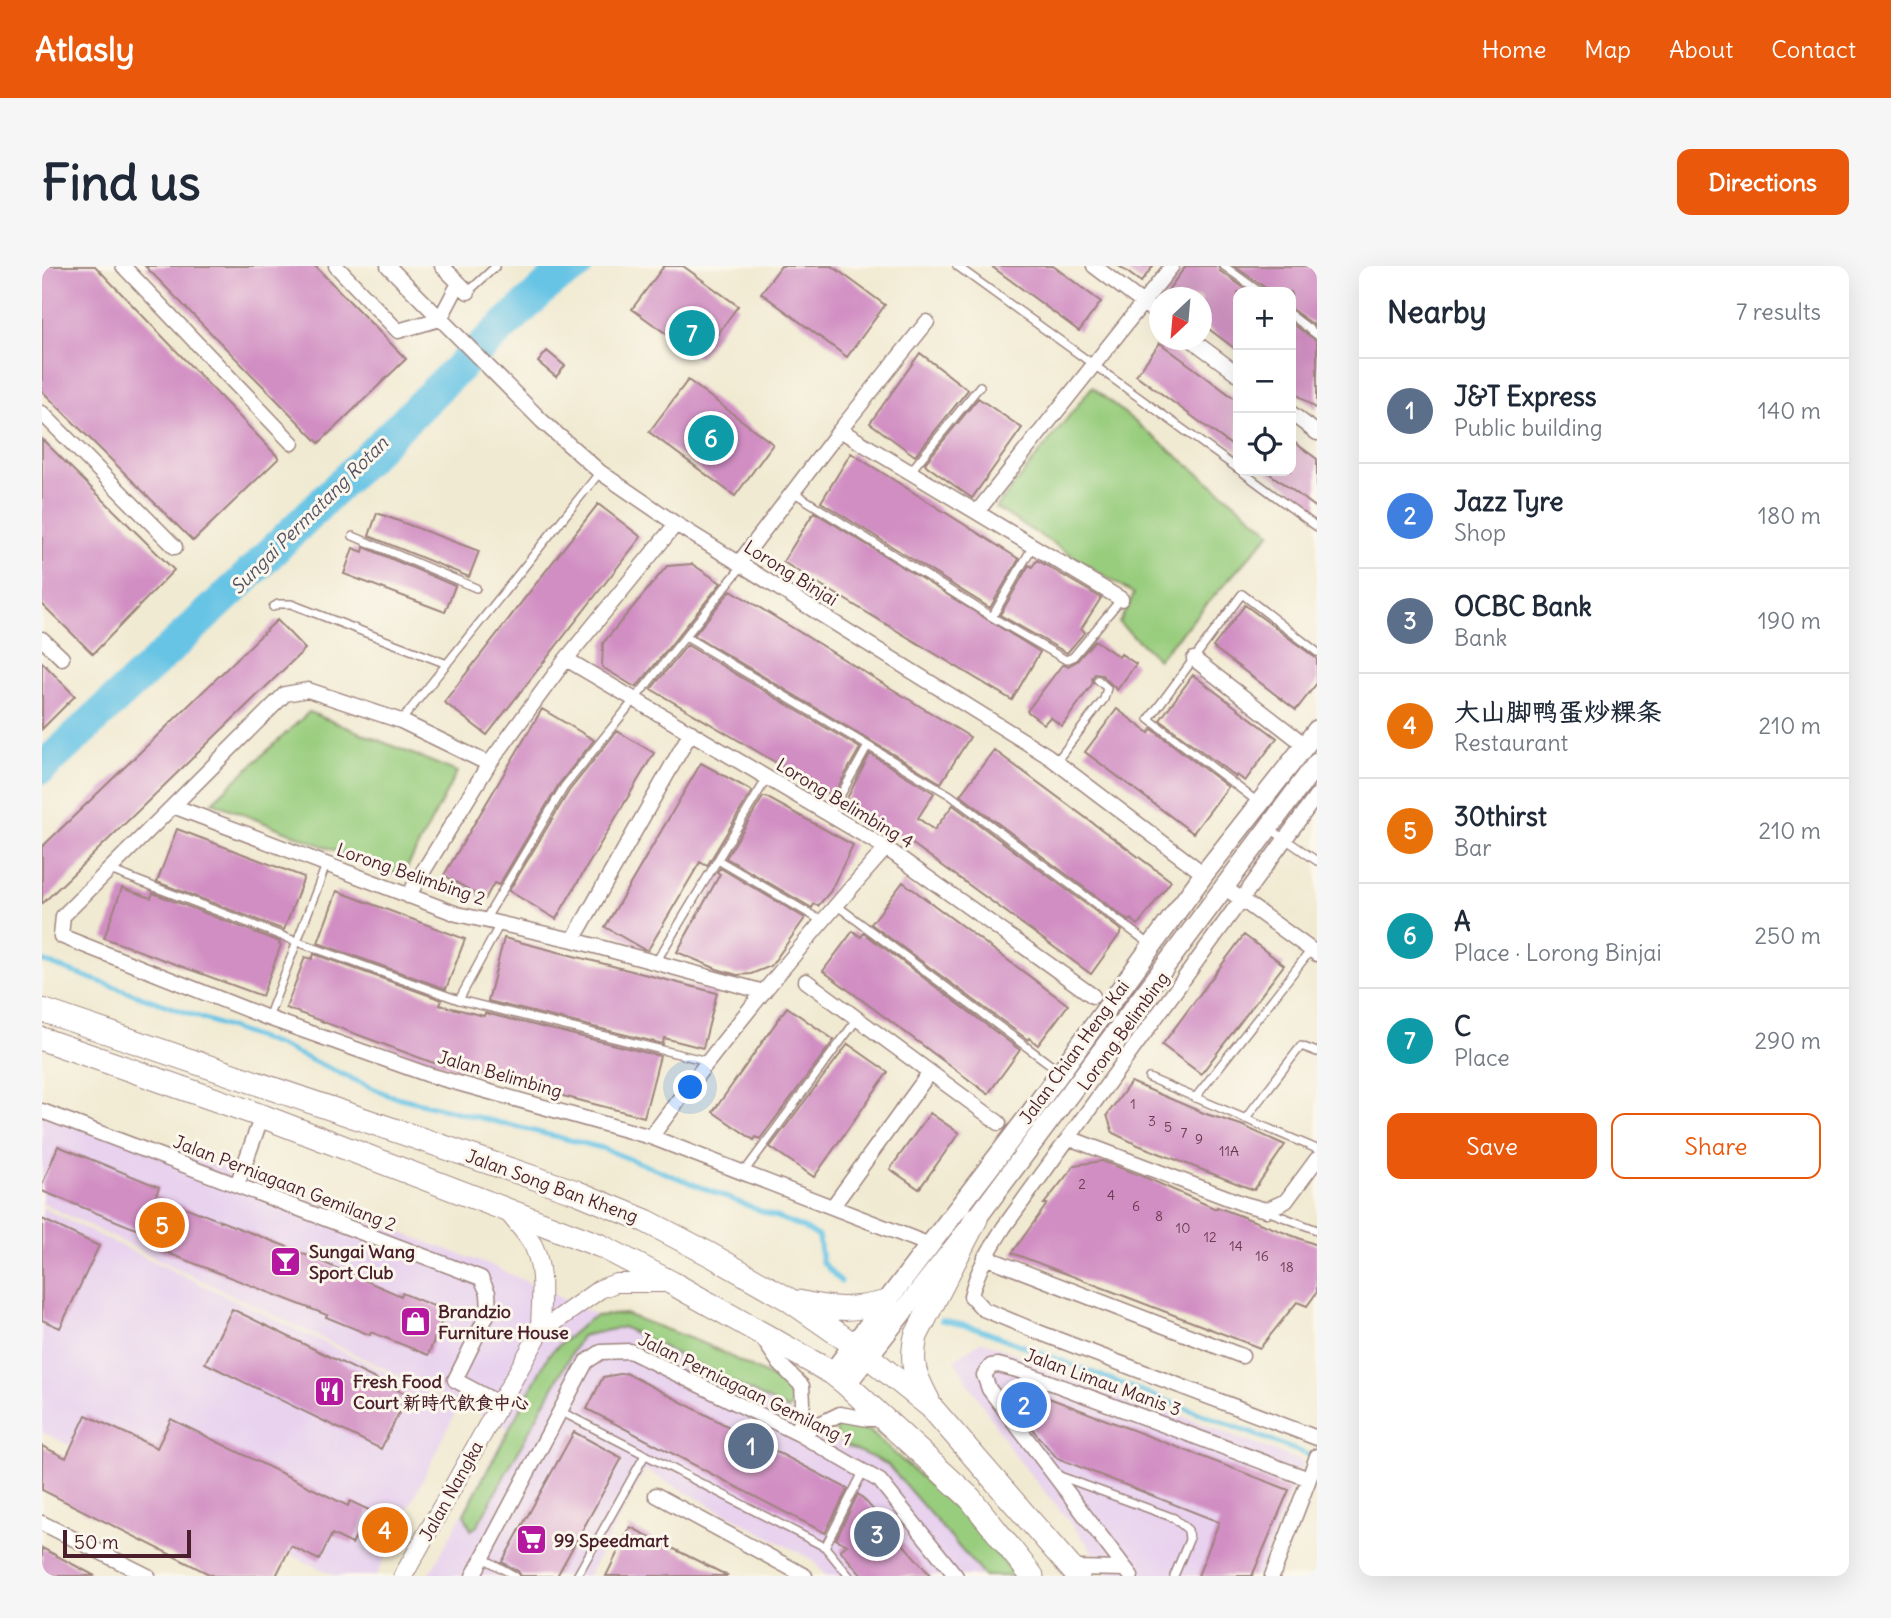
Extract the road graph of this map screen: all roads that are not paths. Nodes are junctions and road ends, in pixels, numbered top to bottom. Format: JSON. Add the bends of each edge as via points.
{"nodes":[{"id":1,"x":123,"y":266,"type":"edge"},
{"id":2,"x":336,"y":266,"type":"edge"},
{"id":3,"x":388,"y":266,"type":"edge"},
{"id":4,"x":442,"y":266,"type":"edge"},
{"id":5,"x":496,"y":266,"type":"edge"},
{"id":6,"x":957,"y":266,"type":"edge"},
{"id":7,"x":1094,"y":266,"type":"edge"},
{"id":8,"x":1172,"y":266,"type":"edge"},
{"id":9,"x":1224,"y":266,"type":"edge"},
{"id":10,"x":1253,"y":287,"type":"edge"},
{"id":11,"x":464,"y":288,"type":"junction"},
{"id":12,"x":1144,"y":304,"type":"junction"},
{"id":13,"x":1149,"y":308,"type":"edge"},
{"id":14,"x":440,"y":319,"type":"junction"},
{"id":15,"x":1296,"y":319,"type":"edge"},
{"id":16,"x":927,"y":322,"type":"dead end"},
{"id":17,"x":1317,"y":335,"type":"edge"},
{"id":18,"x":1206,"y":350,"type":"edge"},
{"id":19,"x":1095,"y":363,"type":"junction"},
{"id":20,"x":1233,"y":370,"type":"edge"},
{"id":21,"x":980,"y":386,"type":"dead end"},
{"id":22,"x":42,"y":413,"type":"edge"},
{"id":23,"x":1296,"y":417,"type":"edge"},
{"id":24,"x":839,"y":430,"type":"junction"},
{"id":25,"x":1317,"y":433,"type":"edge"},
{"id":26,"x":292,"y":443,"type":"dead end"},
{"id":27,"x":1233,"y":465,"type":"edge"},
{"id":28,"x":600,"y":472,"type":"junction"},
{"id":29,"x":910,"y":472,"type":"junction"},
{"id":30,"x":1248,"y":476,"type":"edge"},
{"id":31,"x":793,"y":492,"type":"junction"},
{"id":32,"x":977,"y":512,"type":"junction"},
{"id":33,"x":676,"y":524,"type":"junction"},
{"id":34,"x":1317,"y":527,"type":"edge"},
{"id":35,"x":353,"y":536,"type":"dead end"},
{"id":36,"x":1033,"y":546,"type":"junction"},
{"id":37,"x":175,"y":547,"type":"dead end"},
{"id":38,"x":741,"y":564,"type":"junction"},
{"id":39,"x":476,"y":588,"type":"dead end"},
{"id":40,"x":1121,"y":599,"type":"joint"},
{"id":41,"x":273,"y":607,"type":"dead end"},
{"id":42,"x":992,"y":617,"type":"junction"},
{"id":43,"x":686,"y":636,"type":"junction"},
{"id":44,"x":42,"y":639,"type":"edge"},
{"id":45,"x":1317,"y":652,"type":"edge"},
{"id":46,"x":62,"y":658,"type":"dead end"},
{"id":47,"x":566,"y":659,"type":"junction"},
{"id":48,"x":1194,"y":659,"type":"junction"},
{"id":49,"x":447,"y":664,"type":"junction"},
{"id":50,"x":1098,"y":680,"type":"dead end"},
{"id":51,"x":636,"y":700,"type":"junction"},
{"id":52,"x":401,"y":722,"type":"junction"},
{"id":53,"x":691,"y":732,"type":"junction"},
{"id":54,"x":1311,"y":737,"type":"edge"},
{"id":55,"x":869,"y":746,"type":"junction"},
{"id":56,"x":1056,"y":762,"type":"junction"},
{"id":57,"x":489,"y":764,"type":"junction"},
{"id":58,"x":1317,"y":764,"type":"edge"},
{"id":59,"x":767,"y":778,"type":"junction"},
{"id":60,"x":1317,"y":795,"type":"edge"},
{"id":61,"x":1259,"y":803,"type":"junction"},
{"id":62,"x":173,"y":807,"type":"junction"},
{"id":63,"x":830,"y":815,"type":"junction"},
{"id":64,"x":1269,"y":828,"type":"junction"},
{"id":65,"x":1286,"y":840,"type":"junction"},
{"id":66,"x":887,"y":848,"type":"junction"},
{"id":67,"x":718,"y":860,"type":"junction"},
{"id":68,"x":1317,"y":861,"type":"edge"},
{"id":69,"x":326,"y":865,"type":"junction"},
{"id":70,"x":110,"y":870,"type":"junction"},
{"id":71,"x":1204,"y":874,"type":"junction"},
{"id":72,"x":1224,"y":887,"type":"junction"},
{"id":73,"x":408,"y":896,"type":"junction"},
{"id":74,"x":1242,"y":900,"type":"junction"},
{"id":75,"x":836,"y":905,"type":"junction"},
{"id":76,"x":822,"y":921,"type":"junction"},
{"id":77,"x":493,"y":922,"type":"junction"},
{"id":78,"x":573,"y":940,"type":"junction"},
{"id":79,"x":295,"y":941,"type":"junction"},
{"id":80,"x":1152,"y":945,"type":"junction"},
{"id":81,"x":1314,"y":952,"type":"edge"},
{"id":82,"x":656,"y":962,"type":"junction"},
{"id":83,"x":806,"y":981,"type":"dead end"},
{"id":84,"x":764,"y":992,"type":"junction"},
{"id":85,"x":1093,"y":996,"type":"dead end"},
{"id":86,"x":459,"y":1000,"type":"junction"},
{"id":87,"x":42,"y":1010,"type":"edge"},
{"id":88,"x":268,"y":1018,"type":"junction"},
{"id":89,"x":858,"y":1018,"type":"junction"},
{"id":90,"x":42,"y":1039,"type":"edge"},
{"id":91,"x":1317,"y":1052,"type":"edge"},
{"id":92,"x":707,"y":1061,"type":"junction"},
{"id":93,"x":930,"y":1072,"type":"junction"},
{"id":94,"x":1060,"y":1072,"type":"junction"},
{"id":95,"x":1149,"y":1078,"type":"dead end"},
{"id":96,"x":1195,"y":1098,"type":"junction"},
{"id":97,"x":42,"y":1111,"type":"edge"},
{"id":98,"x":262,"y":1116,"type":"junction"},
{"id":99,"x":1245,"y":1118,"type":"junction"},
{"id":100,"x":999,"y":1123,"type":"dead end"},
{"id":101,"x":650,"y":1137,"type":"junction"},
{"id":102,"x":1069,"y":1138,"type":"junction"},
{"id":103,"x":1317,"y":1149,"type":"edge"},
{"id":104,"x":1317,"y":1159,"type":"edge"},
{"id":105,"x":744,"y":1172,"type":"junction"},
{"id":106,"x":237,"y":1185,"type":"junction"},
{"id":107,"x":833,"y":1206,"type":"junction"},
{"id":108,"x":505,"y":1208,"type":"junction"},
{"id":109,"x":1266,"y":1210,"type":"junction"},
{"id":110,"x":976,"y":1219,"type":"junction"},
{"id":111,"x":1317,"y":1230,"type":"edge"},
{"id":112,"x":930,"y":1245,"type":"junction"},
{"id":113,"x":985,"y":1257,"type":"junction"},
{"id":114,"x":672,"y":1283,"type":"junction"},
{"id":115,"x":788,"y":1299,"type":"junction"},
{"id":116,"x":887,"y":1302,"type":"junction"},
{"id":117,"x":540,"y":1332,"type":"junction"},
{"id":118,"x":759,"y":1333,"type":"junction"},
{"id":119,"x":861,"y":1351,"type":"junction"},
{"id":120,"x":1242,"y":1356,"type":"dead end"},
{"id":121,"x":839,"y":1379,"type":"junction"},
{"id":122,"x":500,"y":1404,"type":"junction"},
{"id":123,"x":931,"y":1407,"type":"junction"},
{"id":124,"x":560,"y":1411,"type":"junction"},
{"id":125,"x":885,"y":1419,"type":"junction"},
{"id":126,"x":799,"y":1434,"type":"junction"},
{"id":127,"x":1317,"y":1438,"type":"edge"},
{"id":128,"x":645,"y":1455,"type":"junction"},
{"id":129,"x":1312,"y":1468,"type":"edge"},
{"id":130,"x":864,"y":1470,"type":"junction"},
{"id":131,"x":1055,"y":1474,"type":"junction"},
{"id":132,"x":656,"y":1495,"type":"dead end"},
{"id":133,"x":42,"y":1523,"type":"edge"},
{"id":134,"x":825,"y":1547,"type":"junction"},
{"id":135,"x":483,"y":1558,"type":"junction"},
{"id":136,"x":1075,"y":1572,"type":"edge"},
{"id":137,"x":1128,"y":1572,"type":"edge"},
{"id":138,"x":148,"y":1576,"type":"edge"},
{"id":139,"x":403,"y":1576,"type":"edge"},
{"id":140,"x":473,"y":1576,"type":"edge"},
{"id":141,"x":515,"y":1576,"type":"edge"},
{"id":142,"x":577,"y":1576,"type":"edge"},
{"id":143,"x":805,"y":1576,"type":"edge"},
{"id":144,"x":849,"y":1576,"type":"edge"},
{"id":145,"x":956,"y":1576,"type":"edge"},
{"id":146,"x":1032,"y":1576,"type":"edge"},
{"id":147,"x":1174,"y":1576,"type":"edge"},
{"id":148,"x":1272,"y":1576,"type":"edge"}],
"edges":[{"from":1,"to":26,"type":"street"},
{"from":2,"to":14,"type":"street","via":[[398,331]]},
{"from":3,"to":14,"type":"street","name":"Lorong Binjai"},
{"from":4,"to":11,"type":"street"},
{"from":5,"to":11,"type":"lane"},
{"from":6,"to":19,"type":"lane"},
{"from":7,"to":12,"type":"street"},
{"from":8,"to":12,"type":"street"},
{"from":9,"to":10,"type":"lane"},
{"from":11,"to":14,"type":"street"},
{"from":12,"to":13,"type":"street"},
{"from":12,"to":19,"type":"street"},
{"from":14,"to":28,"type":"street","name":"Lorong Binjai","via":[[541,421]]},
{"from":15,"to":17,"type":"lane"},
{"from":16,"to":24,"type":"street"},
{"from":18,"to":20,"type":"street"},
{"from":19,"to":27,"type":"lane"},
{"from":19,"to":32,"type":"street"},
{"from":21,"to":29,"type":"lane"},
{"from":22,"to":37,"type":"street"},
{"from":23,"to":25,"type":"street"},
{"from":24,"to":29,"type":"street"},
{"from":24,"to":31,"type":"street"},
{"from":28,"to":33,"type":"street","name":"Lorong Binjai"},
{"from":28,"to":49,"type":"lane"},
{"from":29,"to":32,"type":"street"},
{"from":30,"to":34,"type":"lane"},
{"from":31,"to":38,"type":"street"},
{"from":31,"to":42,"type":"lane"},
{"from":32,"to":36,"type":"street"},
{"from":33,"to":38,"type":"street","name":"Lorong Binjai"},
{"from":33,"to":47,"type":"street"},
{"from":35,"to":39,"type":"lane"},
{"from":36,"to":40,"type":"street"},
{"from":36,"to":42,"type":"lane"},
{"from":38,"to":43,"type":"lane"},
{"from":38,"to":56,"type":"street","name":"Lorong Binjai"},
{"from":40,"to":42,"type":"lane","via":[[1066,660]]},
{"from":41,"to":49,"type":"lane","via":[[291,604]]},
{"from":43,"to":51,"type":"lane"},
{"from":43,"to":55,"type":"lane"},
{"from":44,"to":46,"type":"street"},
{"from":45,"to":48,"type":"lane","via":[[1242,594]]},
{"from":47,"to":51,"type":"street","name":"Lorong Belimbing 4"},
{"from":47,"to":57,"type":"street"},
{"from":48,"to":54,"type":"street"},
{"from":48,"to":61,"type":"lane","via":[[1149,719]]},
{"from":49,"to":52,"type":"lane"},
{"from":50,"to":56,"type":"lane","via":[[1107,688],[1104,699]]},
{"from":51,"to":53,"type":"street","name":"Lorong Belimbing 4"},
{"from":51,"to":77,"type":"lane","via":[[564,787]]},
{"from":52,"to":57,"type":"street"},
{"from":52,"to":62,"type":"street","via":[[308,690],[285,694]]},
{"from":53,"to":59,"type":"street","name":"Lorong Belimbing 4"},
{"from":53,"to":78,"type":"street"},
{"from":54,"to":61,"type":"main road","name":"Jalan Chian Heng Kai"},
{"from":55,"to":63,"type":"lane"},
{"from":55,"to":80,"type":"lane","via":[[950,795]]},
{"from":56,"to":71,"type":"street","name":"Lorong Binjai"},
{"from":57,"to":73,"type":"street"},
{"from":58,"to":64,"type":"main road","name":"Jalan Chian Heng Kai"},
{"from":59,"to":63,"type":"street","name":"Lorong Belimbing 4"},
{"from":59,"to":67,"type":"lane"},
{"from":60,"to":65,"type":"street","name":"Lorong Belimbing"},
{"from":61,"to":71,"type":"main road","name":"Jalan Chian Heng Kai"},
{"from":62,"to":69,"type":"street","name":"Lorong Belimbing 2"},
{"from":62,"to":70,"type":"street"},
{"from":63,"to":66,"type":"street","name":"Lorong Belimbing 4"},
{"from":64,"to":65,"type":"lane"},
{"from":64,"to":72,"type":"main road","name":"Jalan Chian Heng Kai"},
{"from":65,"to":68,"type":"lane"},
{"from":65,"to":74,"type":"street","name":"Lorong Belimbing"},
{"from":66,"to":75,"type":"street"},
{"from":66,"to":85,"type":"street","name":"Lorong Belimbing 4"},
{"from":67,"to":76,"type":"lane"},
{"from":67,"to":82,"type":"lane"},
{"from":69,"to":73,"type":"street","name":"Lorong Belimbing 2"},
{"from":69,"to":79,"type":"lane"},
{"from":70,"to":79,"type":"lane"},
{"from":70,"to":88,"type":"street","name":"Jalan Belimbing","via":[[63,916],[61,936]]},
{"from":71,"to":80,"type":"main road","name":"Jalan Chian Heng Kai"},
{"from":72,"to":74,"type":"street"},
{"from":72,"to":110,"type":"main road","name":"Jalan Chian Heng Kai"},
{"from":73,"to":77,"type":"street","name":"Lorong Belimbing 2","via":[[457,915]]},
{"from":74,"to":81,"type":"street"},
{"from":74,"to":102,"type":"street","name":"Lorong Belimbing"},
{"from":75,"to":76,"type":"street"},
{"from":75,"to":94,"type":"lane"},
{"from":76,"to":84,"type":"street"},
{"from":77,"to":78,"type":"street","name":"Lorong Belimbing 2"},
{"from":77,"to":86,"type":"lane"},
{"from":78,"to":82,"type":"street","name":"Lorong Belimbing 2"},
{"from":79,"to":86,"type":"lane"},
{"from":79,"to":88,"type":"lane"},
{"from":80,"to":94,"type":"main road","name":"Jalan Chian Heng Kai"},
{"from":81,"to":96,"type":"lane"},
{"from":82,"to":84,"type":"street","name":"Lorong Belimbing 2"},
{"from":83,"to":89,"type":"street"},
{"from":84,"to":92,"type":"street"},
{"from":86,"to":92,"type":"lane"},
{"from":87,"to":115,"type":"main road","name":"Jalan Song Ban Kheng","via":[[576,1192],[646,1221]]},
{"from":88,"to":101,"type":"street","name":"Jalan Belimbing","via":[[429,1075]]},
{"from":89,"to":93,"type":"street"},
{"from":89,"to":105,"type":"lane"},
{"from":90,"to":98,"type":"main road","name":"Jalan Song Ban Kheng"},
{"from":91,"to":99,"type":"lane","via":[[1301,1046]]},
{"from":92,"to":101,"type":"street"},
{"from":93,"to":100,"type":"street"},
{"from":93,"to":107,"type":"street"},
{"from":94,"to":112,"type":"main road","name":"Jalan Chian Heng Kai"},
{"from":95,"to":96,"type":"lane"},
{"from":96,"to":99,"type":"lane"},
{"from":97,"to":106,"type":"street","name":"Jalan Perniagaan Gemilang 2"},
{"from":98,"to":106,"type":"street"},
{"from":98,"to":108,"type":"main road","name":"Jalan Song Ban Kheng"},
{"from":99,"to":103,"type":"lane"},
{"from":101,"to":105,"type":"street","name":"Jalan Belimbing"},
{"from":102,"to":109,"type":"street"},
{"from":102,"to":113,"type":"street","name":"Lorong Belimbing"},
{"from":104,"to":109,"type":"street","via":[[1286,1201]]},
{"from":105,"to":107,"type":"street","name":"Jalan Belimbing"},
{"from":106,"to":122,"type":"street","name":"Jalan Perniagaan Gemilang 2","via":[[481,1278],[489,1311],[455,1380]]},
{"from":107,"to":112,"type":"street","name":"Jalan Belimbing"},
{"from":108,"to":114,"type":"main road","name":"Jalan Song Ban Kheng","via":[[601,1246]]},
{"from":108,"to":117,"type":"street","name":"Jalan Nangka","via":[[532,1243],[538,1259]]},
{"from":109,"to":111,"type":"lane"},
{"from":110,"to":119,"type":"main road","name":"Jalan Chian Heng Kai"},
{"from":110,"to":123,"type":"main road","via":[[916,1336],[914,1371]]},
{"from":112,"to":116,"type":"main road","name":"Jalan Chian Heng Kai"},
{"from":113,"to":120,"type":"street"},
{"from":113,"to":127,"type":"street","name":"Lorong Belimbing","via":[[971,1296],[983,1309]]},
{"from":114,"to":117,"type":"street","name":"Jalan Nangka","via":[[616,1283],[600,1289]]},
{"from":114,"to":118,"type":"main road","name":"Jalan Song Ban Kheng"},
{"from":115,"to":116,"type":"main road","via":[[826,1308],[858,1309]]},
{"from":115,"to":119,"type":"main road","name":"Jalan Song Ban Kheng"},
{"from":116,"to":119,"type":"main road","name":"Jalan Chian Heng Kai"},
{"from":117,"to":122,"type":"street","name":"Jalan Nangka"},
{"from":118,"to":121,"type":"main road","name":"Jalan Song Ban Kheng"},
{"from":118,"to":126,"type":"street","via":[[802,1386]]},
{"from":119,"to":121,"type":"main road","name":"Jalan Chian Heng Kai"},
{"from":119,"to":123,"type":"main road","name":"Jalan Song Ban Kheng"},
{"from":121,"to":125,"type":"main road","name":"Jalan Song Ban Kheng"},
{"from":122,"to":139,"type":"street","name":"Jalan Nangka"},
{"from":123,"to":136,"type":"main road","name":"Jalan Song Ban Kheng"},
{"from":124,"to":126,"type":"street","name":"Jalan Perniagaan Gemilang 1","via":[[586,1362],[601,1352],[630,1350]]},
{"from":124,"to":128,"type":"lane"},
{"from":124,"to":135,"type":"street","name":"Jalan Perniagaan Gemilang 1"},
{"from":125,"to":126,"type":"street","via":[[840,1414]]},
{"from":125,"to":146,"type":"main road","name":"Jalan Song Ban Kheng","via":[[970,1497]]},
{"from":126,"to":130,"type":"street","name":"Jalan Perniagaan Gemilang 1"},
{"from":128,"to":134,"type":"lane"},
{"from":128,"to":142,"type":"lane"},
{"from":129,"to":131,"type":"street","name":"Jalan Limau Manis 3","via":[[1017,1370],[991,1366],[984,1375],[989,1389]]},
{"from":129,"to":148,"type":"street","name":"Jalan Limau Manis 3"},
{"from":130,"to":134,"type":"lane"},
{"from":130,"to":145,"type":"street","name":"Jalan Perniagaan Gemilang 1","via":[[880,1481]]},
{"from":131,"to":137,"type":"street","name":"Jalan Limau Manis 3"},
{"from":131,"to":147,"type":"lane","via":[[1174,1518],[1188,1530],[1189,1540]]},
{"from":132,"to":143,"type":"street"},
{"from":133,"to":138,"type":"street"},
{"from":134,"to":144,"type":"lane"},
{"from":135,"to":140,"type":"street","name":"Jalan Perniagaan Gemilang 1"},
{"from":135,"to":141,"type":"lane"},
{"from":136,"to":137,"type":"street"}]}
